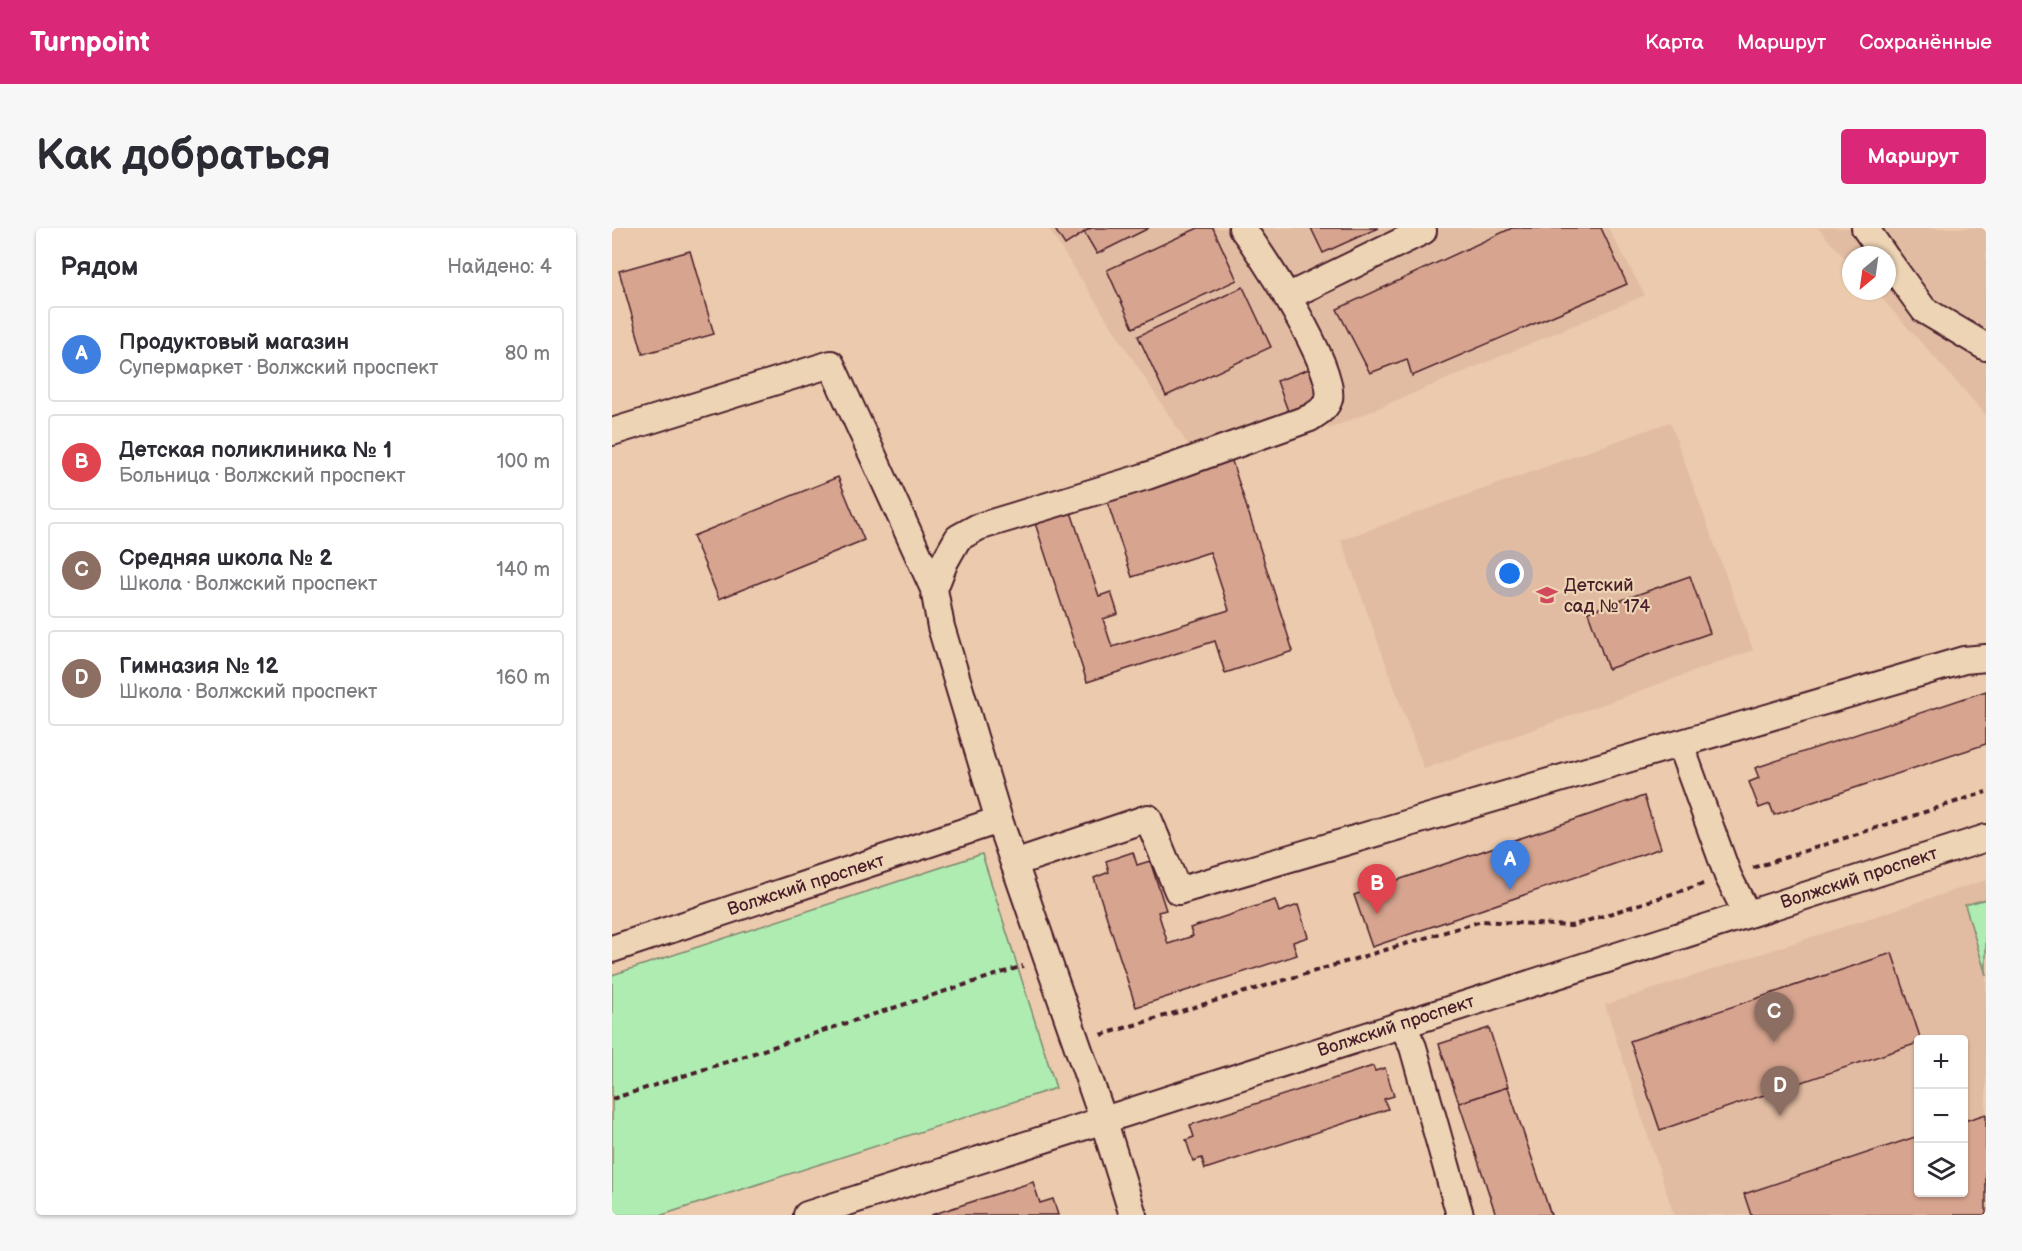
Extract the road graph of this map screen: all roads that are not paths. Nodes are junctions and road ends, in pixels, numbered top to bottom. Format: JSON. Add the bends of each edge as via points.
{"nodes":[{"id":1,"x":1242,"y":228,"type":"edge"},
{"id":2,"x":1864,"y":228,"type":"edge"},
{"id":3,"x":1423,"y":231,"type":"dead end"},
{"id":4,"x":1877,"y":246,"type":"edge"},
{"id":5,"x":1896,"y":271,"type":"edge"},
{"id":6,"x":1287,"y":297,"type":"junction"},
{"id":7,"x":1986,"y":347,"type":"edge"},
{"id":8,"x":612,"y":432,"type":"edge"},
{"id":9,"x":934,"y":589,"type":"junction"},
{"id":10,"x":1986,"y":658,"type":"edge"},
{"id":11,"x":1680,"y":744,"type":"junction"},
{"id":12,"x":999,"y":820,"type":"junction"},
{"id":13,"x":1986,"y":838,"type":"edge"},
{"id":14,"x":1014,"y":863,"type":"junction"},
{"id":15,"x":1748,"y":914,"type":"junction"},
{"id":16,"x":612,"y":949,"type":"edge"},
{"id":17,"x":1402,"y":1024,"type":"junction"},
{"id":18,"x":1103,"y":1119,"type":"junction"},
{"id":19,"x":807,"y":1215,"type":"edge"},
{"id":20,"x":1133,"y":1215,"type":"edge"},
{"id":21,"x":1460,"y":1215,"type":"edge"}],
"edges":[{"from":1,"to":6,"type":"street"},
{"from":2,"to":4,"type":"street"},
{"from":3,"to":6,"type":"street"},
{"from":5,"to":7,"type":"street","via":[[1924,310]]},
{"from":6,"to":9,"type":"street","via":[[1325,372],[1329,398],[1324,409],[1310,418],[1148,476],[978,527],[958,538]]},
{"from":8,"to":9,"type":"street","via":[[831,364]]},
{"from":9,"to":12,"type":"street","via":[[941,627]]},
{"from":10,"to":11,"type":"street","via":[[1964,660]]},
{"from":11,"to":14,"type":"street","via":[[1178,891],[1148,818]]},
{"from":11,"to":15,"type":"street","via":[[1728,876]]},
{"from":12,"to":14,"type":"street"},
{"from":12,"to":16,"type":"street","name":"Волжский проспект"},
{"from":13,"to":15,"type":"street","name":"Волжский проспект"},
{"from":14,"to":18,"type":"street"},
{"from":15,"to":17,"type":"street","name":"Волжский проспект"},
{"from":17,"to":18,"type":"street","name":"Волжский проспект"},
{"from":17,"to":21,"type":"street","via":[[1413,1047]]},
{"from":18,"to":19,"type":"street","name":"Волжский проспект"},
{"from":18,"to":20,"type":"street"}]}
